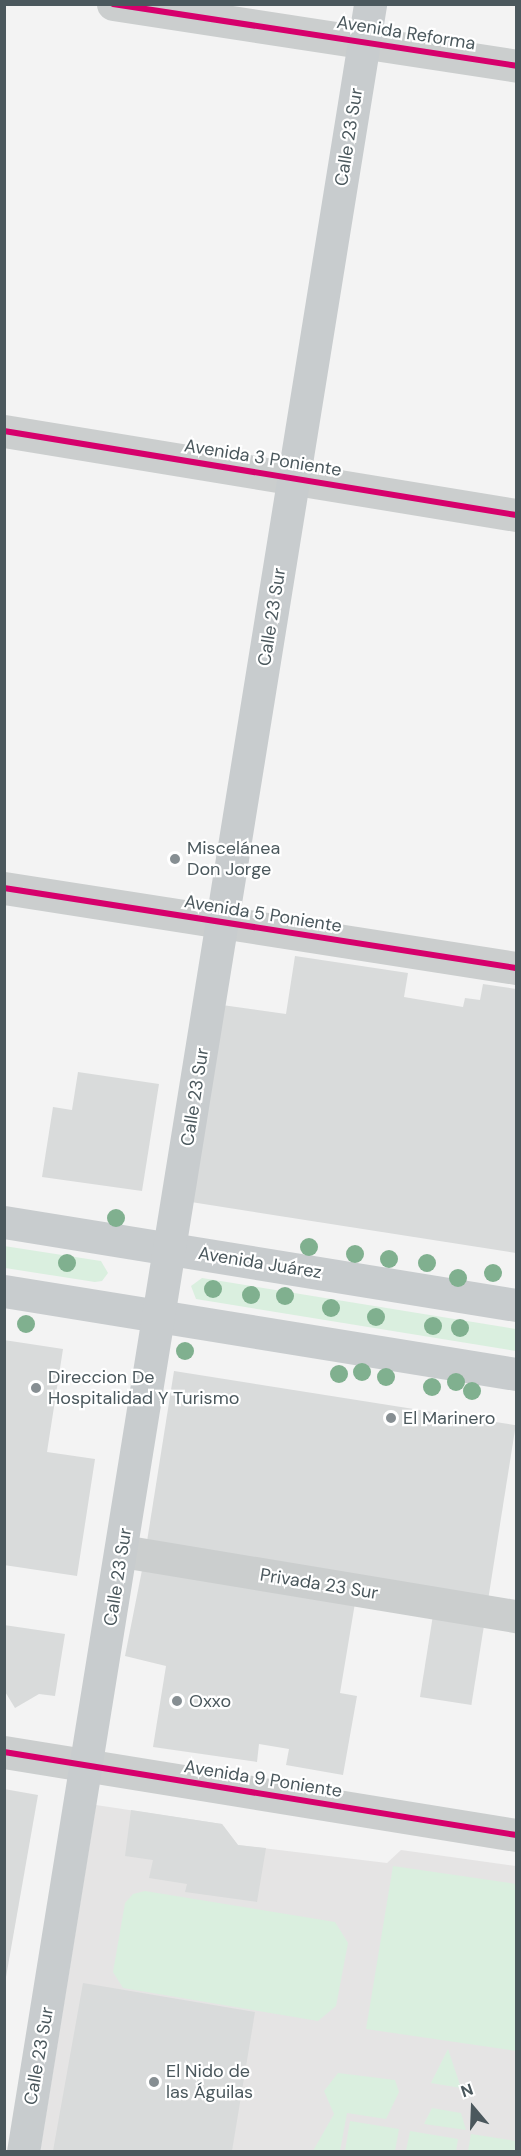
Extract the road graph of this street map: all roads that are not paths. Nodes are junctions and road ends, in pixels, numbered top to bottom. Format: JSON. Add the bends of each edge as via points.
{"nodes":[{"id":1,"x":113,"y":4,"type":"edge"},
{"id":2,"x":370,"y":4,"type":"edge"},
{"id":3,"x":364,"y":41,"type":"junction"},
{"id":4,"x":516,"y":66,"type":"edge"},
{"id":5,"x":4,"y":432,"type":"edge"},
{"id":6,"x":294,"y":478,"type":"junction"},
{"id":7,"x":516,"y":515,"type":"edge"},
{"id":8,"x":4,"y":888,"type":"edge"},
{"id":9,"x":223,"y":923,"type":"junction"},
{"id":10,"x":516,"y":968,"type":"edge"},
{"id":11,"x":4,"y":1222,"type":"edge"},
{"id":12,"x":171,"y":1249,"type":"junction"},
{"id":13,"x":4,"y":1291,"type":"edge"},
{"id":14,"x":516,"y":1305,"type":"edge"},
{"id":15,"x":160,"y":1316,"type":"junction"},
{"id":16,"x":516,"y":1374,"type":"edge"},
{"id":17,"x":122,"y":1551,"type":"junction"},
{"id":18,"x":516,"y":1616,"type":"edge"},
{"id":19,"x":4,"y":1752,"type":"edge"},
{"id":20,"x":88,"y":1766,"type":"junction"},
{"id":21,"x":516,"y":1835,"type":"edge"},
{"id":22,"x":23,"y":2151,"type":"edge"}],
"edges":[{"from":1,"to":3,"type":"street","name":"Avenida Reforma"},
{"from":2,"to":3,"type":"main road","name":"Calle 23 Sur"},
{"from":3,"to":4,"type":"street","name":"Avenida Reforma"},
{"from":3,"to":6,"type":"main road","name":"Calle 23 Sur"},
{"from":5,"to":6,"type":"street","name":"Avenida 3 Poniente"},
{"from":6,"to":7,"type":"street","name":"Avenida 3 Poniente"},
{"from":6,"to":9,"type":"main road","name":"Calle 23 Sur"},
{"from":8,"to":9,"type":"street","name":"Avenida 5 Poniente"},
{"from":9,"to":10,"type":"street","name":"Avenida 5 Poniente"},
{"from":9,"to":12,"type":"main road","name":"Calle 23 Sur"},
{"from":11,"to":12,"type":"main road","name":"Avenida Juárez"},
{"from":12,"to":14,"type":"main road","name":"Avenida Juárez"},
{"from":12,"to":15,"type":"main road","name":"Calle 23 Sur"},
{"from":13,"to":15,"type":"main road"},
{"from":15,"to":16,"type":"main road"},
{"from":15,"to":17,"type":"main road","name":"Calle 23 Sur"},
{"from":17,"to":18,"type":"street","name":"Privada 23 Sur"},
{"from":17,"to":20,"type":"main road","name":"Calle 23 Sur"},
{"from":19,"to":20,"type":"street","name":"Avenida 9 Poniente"},
{"from":20,"to":21,"type":"street","name":"Avenida 9 Poniente"},
{"from":20,"to":22,"type":"main road","name":"Calle 23 Sur"}]}
